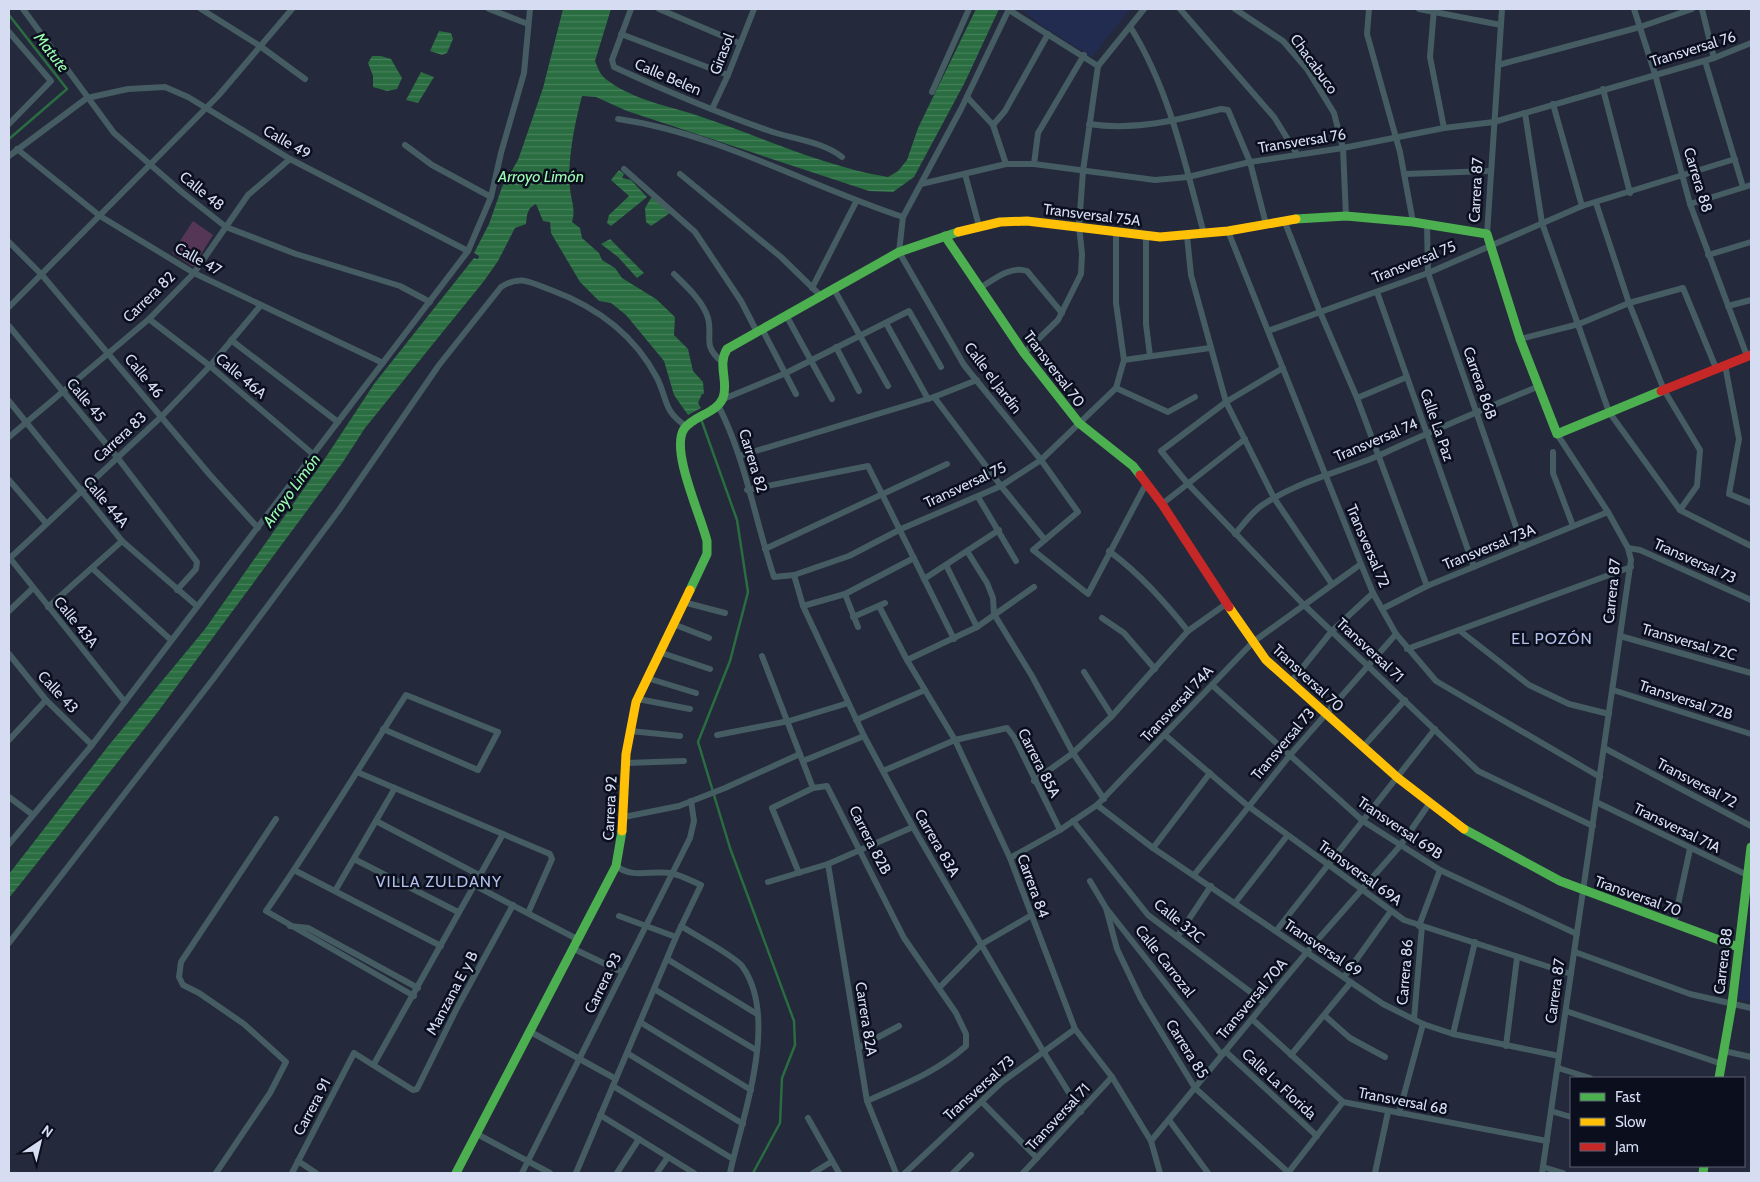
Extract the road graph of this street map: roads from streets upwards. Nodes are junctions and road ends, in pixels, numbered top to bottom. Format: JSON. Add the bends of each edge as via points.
{"nodes":[{"id":1,"x":22,"y":9,"type":"edge"},
{"id":2,"x":201,"y":9,"type":"edge"},
{"id":3,"x":292,"y":9,"type":"edge"},
{"id":4,"x":489,"y":9,"type":"edge"},
{"id":5,"x":530,"y":9,"type":"edge"},
{"id":6,"x":632,"y":9,"type":"edge"},
{"id":7,"x":659,"y":9,"type":"edge"},
{"id":8,"x":754,"y":9,"type":"edge"},
{"id":9,"x":969,"y":9,"type":"edge"},
{"id":10,"x":1009,"y":9,"type":"edge"},
{"id":11,"x":1144,"y":9,"type":"edge"},
{"id":12,"x":1180,"y":9,"type":"edge"},
{"id":13,"x":1235,"y":9,"type":"edge"},
{"id":14,"x":1370,"y":9,"type":"edge"},
{"id":15,"x":1419,"y":9,"type":"edge"},
{"id":16,"x":1502,"y":9,"type":"edge"},
{"id":17,"x":1634,"y":9,"type":"edge"},
{"id":18,"x":1692,"y":9,"type":"edge"},
{"id":19,"x":1702,"y":9,"type":"edge"},
{"id":20,"x":1434,"y":10,"type":"edge"},
{"id":21,"x":1680,"y":11,"type":"edge"},
{"id":22,"x":528,"y":24,"type":"junction"},
{"id":23,"x":1500,"y":25,"type":"junction"},
{"id":24,"x":1640,"y":27,"type":"junction"},
{"id":25,"x":1130,"y":28,"type":"junction"},
{"id":26,"x":9,"y":32,"type":"edge"},
{"id":27,"x":621,"y":34,"type":"junction"},
{"id":28,"x":1048,"y":34,"type":"junction"},
{"id":29,"x":739,"y":43,"type":"junction"},
{"id":30,"x":1751,"y":43,"type":"edge"},
{"id":31,"x":260,"y":46,"type":"junction"},
{"id":32,"x":1084,"y":55,"type":"junction"},
{"id":33,"x":1714,"y":58,"type":"junction"},
{"id":34,"x":1705,"y":61,"type":"junction"},
{"id":35,"x":1498,"y":65,"type":"junction"},
{"id":36,"x":1098,"y":66,"type":"junction"},
{"id":37,"x":1655,"y":74,"type":"junction"},
{"id":38,"x":728,"y":75,"type":"junction"},
{"id":39,"x":305,"y":80,"type":"dead end"},
{"id":40,"x":1603,"y":89,"type":"junction"},
{"id":41,"x":932,"y":92,"type":"dead end"},
{"id":42,"x":967,"y":97,"type":"junction"},
{"id":43,"x":87,"y":98,"type":"junction"},
{"id":44,"x":1553,"y":104,"type":"junction"},
{"id":45,"x":206,"y":108,"type":"junction"},
{"id":46,"x":712,"y":109,"type":"junction"},
{"id":47,"x":1525,"y":113,"type":"junction"},
{"id":48,"x":618,"y":118,"type":"dead end"},
{"id":49,"x":1173,"y":121,"type":"junction"},
{"id":50,"x":1494,"y":122,"type":"junction"},
{"id":51,"x":9,"y":124,"type":"edge"},
{"id":52,"x":1089,"y":124,"type":"junction"},
{"id":53,"x":993,"y":125,"type":"junction"},
{"id":54,"x":1444,"y":128,"type":"junction"},
{"id":55,"x":1396,"y":139,"type":"junction"},
{"id":56,"x":406,"y":145,"type":"dead end"},
{"id":57,"x":1343,"y":148,"type":"junction"},
{"id":58,"x":17,"y":149,"type":"junction"},
{"id":59,"x":1297,"y":154,"type":"junction"},
{"id":60,"x":9,"y":156,"type":"edge"},
{"id":61,"x":842,"y":157,"type":"dead end"},
{"id":62,"x":290,"y":159,"type":"junction"},
{"id":63,"x":1735,"y":159,"type":"junction"},
{"id":64,"x":1250,"y":162,"type":"junction"},
{"id":65,"x":150,"y":164,"type":"junction"},
{"id":66,"x":1006,"y":164,"type":"junction"},
{"id":67,"x":1034,"y":164,"type":"junction"},
{"id":68,"x":624,"y":169,"type":"dead end"},
{"id":69,"x":1084,"y":171,"type":"junction"},
{"id":70,"x":1490,"y":171,"type":"junction"},
{"id":71,"x":680,"y":174,"type":"dead end"},
{"id":72,"x":965,"y":174,"type":"junction"},
{"id":73,"x":1405,"y":174,"type":"junction"},
{"id":74,"x":1188,"y":177,"type":"junction"},
{"id":75,"x":1681,"y":177,"type":"junction"},
{"id":76,"x":921,"y":184,"type":"junction"},
{"id":77,"x":1751,"y":184,"type":"edge"},
{"id":78,"x":1743,"y":187,"type":"junction"},
{"id":79,"x":1630,"y":193,"type":"junction"},
{"id":80,"x":491,"y":197,"type":"junction"},
{"id":81,"x":856,"y":202,"type":"junction"},
{"id":82,"x":1596,"y":203,"type":"junction"},
{"id":83,"x":1690,"y":204,"type":"junction"},
{"id":84,"x":1582,"y":206,"type":"junction"},
{"id":85,"x":100,"y":216,"type":"junction"},
{"id":86,"x":1346,"y":216,"type":"junction"},
{"id":87,"x":903,"y":217,"type":"junction"},
{"id":88,"x":1284,"y":220,"type":"junction"},
{"id":89,"x":1413,"y":222,"type":"junction"},
{"id":90,"x":1542,"y":223,"type":"junction"},
{"id":91,"x":1266,"y":224,"type":"junction"},
{"id":92,"x":1427,"y":224,"type":"junction"},
{"id":93,"x":979,"y":226,"type":"junction"},
{"id":94,"x":1079,"y":226,"type":"junction"},
{"id":95,"x":226,"y":227,"type":"junction"},
{"id":96,"x":1116,"y":231,"type":"junction"},
{"id":97,"x":1228,"y":231,"type":"junction"},
{"id":98,"x":1204,"y":234,"type":"junction"},
{"id":99,"x":1487,"y":234,"type":"junction"},
{"id":100,"x":945,"y":236,"type":"junction"},
{"id":101,"x":1146,"y":236,"type":"junction"},
{"id":102,"x":1187,"y":236,"type":"junction"},
{"id":103,"x":9,"y":242,"type":"edge"},
{"id":104,"x":1751,"y":242,"type":"edge"},
{"id":105,"x":1490,"y":245,"type":"junction"},
{"id":106,"x":468,"y":251,"type":"junction"},
{"id":107,"x":899,"y":252,"type":"junction"},
{"id":108,"x":1708,"y":255,"type":"junction"},
{"id":109,"x":194,"y":273,"type":"junction"},
{"id":110,"x":1428,"y":273,"type":"junction"},
{"id":111,"x":674,"y":274,"type":"dead end"},
{"id":112,"x":42,"y":275,"type":"junction"},
{"id":113,"x":812,"y":288,"type":"junction"},
{"id":114,"x":980,"y":288,"type":"junction"},
{"id":115,"x":834,"y":291,"type":"junction"},
{"id":116,"x":1376,"y":292,"type":"junction"},
{"id":117,"x":822,"y":297,"type":"junction"},
{"id":118,"x":1751,"y":300,"type":"edge"},
{"id":119,"x":430,"y":302,"type":"junction"},
{"id":120,"x":1629,"y":303,"type":"junction"},
{"id":121,"x":261,"y":305,"type":"junction"},
{"id":122,"x":1728,"y":306,"type":"junction"},
{"id":123,"x":9,"y":307,"type":"edge"},
{"id":124,"x":1320,"y":312,"type":"junction"},
{"id":125,"x":1062,"y":314,"type":"junction"},
{"id":126,"x":786,"y":315,"type":"junction"},
{"id":127,"x":149,"y":319,"type":"junction"},
{"id":128,"x":886,"y":323,"type":"junction"},
{"id":129,"x":1579,"y":324,"type":"junction"},
{"id":130,"x":9,"y":326,"type":"edge"},
{"id":131,"x":760,"y":330,"type":"junction"},
{"id":132,"x":1268,"y":331,"type":"junction"},
{"id":133,"x":860,"y":335,"type":"junction"},
{"id":134,"x":231,"y":340,"type":"junction"},
{"id":135,"x":1520,"y":340,"type":"junction"},
{"id":136,"x":836,"y":347,"type":"junction"},
{"id":137,"x":1210,"y":348,"type":"junction"},
{"id":138,"x":1024,"y":353,"type":"junction"},
{"id":139,"x":109,"y":354,"type":"junction"},
{"id":140,"x":1749,"y":355,"type":"edge"},
{"id":141,"x":1150,"y":356,"type":"junction"},
{"id":142,"x":722,"y":357,"type":"junction"},
{"id":143,"x":811,"y":360,"type":"junction"},
{"id":144,"x":1124,"y":360,"type":"junction"},
{"id":145,"x":383,"y":363,"type":"junction"},
{"id":146,"x":1725,"y":364,"type":"junction"},
{"id":147,"x":210,"y":366,"type":"junction"},
{"id":148,"x":941,"y":366,"type":"dead end"},
{"id":149,"x":1283,"y":368,"type":"junction"},
{"id":150,"x":1716,"y":368,"type":"junction"},
{"id":151,"x":786,"y":373,"type":"junction"},
{"id":152,"x":1406,"y":377,"type":"junction"},
{"id":153,"x":976,"y":380,"type":"junction"},
{"id":154,"x":888,"y":386,"type":"dead end"},
{"id":155,"x":1537,"y":387,"type":"junction"},
{"id":156,"x":1116,"y":388,"type":"junction"},
{"id":157,"x":1664,"y":390,"type":"junction"},
{"id":158,"x":859,"y":391,"type":"dead end"},
{"id":159,"x":62,"y":392,"type":"junction"},
{"id":160,"x":796,"y":394,"type":"dead end"},
{"id":161,"x":1195,"y":397,"type":"dead end"},
{"id":162,"x":931,"y":398,"type":"junction"},
{"id":163,"x":1358,"y":398,"type":"junction"},
{"id":164,"x":832,"y":399,"type":"dead end"},
{"id":165,"x":9,"y":401,"type":"edge"},
{"id":166,"x":1226,"y":402,"type":"junction"},
{"id":167,"x":716,"y":405,"type":"junction"},
{"id":168,"x":1476,"y":412,"type":"junction"},
{"id":169,"x":1609,"y":412,"type":"junction"},
{"id":170,"x":161,"y":416,"type":"junction"},
{"id":171,"x":338,"y":422,"type":"junction"},
{"id":172,"x":26,"y":423,"type":"junction"},
{"id":173,"x":1079,"y":423,"type":"junction"},
{"id":174,"x":688,"y":424,"type":"junction"},
{"id":175,"x":1426,"y":433,"type":"junction"},
{"id":176,"x":1557,"y":434,"type":"junction"},
{"id":177,"x":9,"y":437,"type":"edge"},
{"id":178,"x":1244,"y":439,"type":"junction"},
{"id":179,"x":1553,"y":452,"type":"dead end"},
{"id":180,"x":314,"y":455,"type":"junction"},
{"id":181,"x":740,"y":456,"type":"junction"},
{"id":182,"x":1378,"y":456,"type":"junction"},
{"id":183,"x":117,"y":457,"type":"junction"},
{"id":184,"x":1041,"y":460,"type":"junction"},
{"id":185,"x":947,"y":464,"type":"dead end"},
{"id":186,"x":1325,"y":474,"type":"junction"},
{"id":187,"x":9,"y":480,"type":"edge"},
{"id":188,"x":1146,"y":484,"type":"junction"},
{"id":189,"x":1188,"y":484,"type":"junction"},
{"id":190,"x":1001,"y":486,"type":"junction"},
{"id":191,"x":748,"y":490,"type":"junction"},
{"id":192,"x":81,"y":491,"type":"junction"},
{"id":193,"x":881,"y":494,"type":"junction"},
{"id":194,"x":978,"y":496,"type":"junction"},
{"id":195,"x":1274,"y":498,"type":"junction"},
{"id":196,"x":1751,"y":503,"type":"edge"},
{"id":197,"x":1162,"y":504,"type":"junction"},
{"id":198,"x":1680,"y":510,"type":"junction"},
{"id":199,"x":1608,"y":512,"type":"junction"},
{"id":200,"x":46,"y":524,"type":"junction"},
{"id":201,"x":1573,"y":526,"type":"junction"},
{"id":202,"x":258,"y":528,"type":"junction"},
{"id":203,"x":901,"y":529,"type":"junction"},
{"id":204,"x":999,"y":530,"type":"junction"},
{"id":205,"x":1235,"y":534,"type":"junction"},
{"id":206,"x":1045,"y":540,"type":"junction"},
{"id":207,"x":122,"y":541,"type":"junction"},
{"id":208,"x":1751,"y":546,"type":"edge"},
{"id":209,"x":1523,"y":547,"type":"junction"},
{"id":210,"x":1628,"y":548,"type":"junction"},
{"id":211,"x":765,"y":549,"type":"junction"},
{"id":212,"x":967,"y":551,"type":"junction"},
{"id":213,"x":1109,"y":551,"type":"junction"},
{"id":214,"x":9,"y":558,"type":"edge"},
{"id":215,"x":914,"y":558,"type":"junction"},
{"id":216,"x":1016,"y":561,"type":"dead end"},
{"id":217,"x":1361,"y":564,"type":"junction"},
{"id":218,"x":946,"y":565,"type":"junction"},
{"id":219,"x":1474,"y":567,"type":"junction"},
{"id":220,"x":1630,"y":567,"type":"junction"},
{"id":221,"x":92,"y":568,"type":"junction"},
{"id":222,"x":794,"y":575,"type":"junction"},
{"id":223,"x":774,"y":577,"type":"joint"},
{"id":224,"x":924,"y":579,"type":"junction"},
{"id":225,"x":1332,"y":584,"type":"junction"},
{"id":226,"x":1427,"y":586,"type":"junction"},
{"id":227,"x":1034,"y":587,"type":"dead end"},
{"id":228,"x":33,"y":588,"type":"junction"},
{"id":229,"x":177,"y":590,"type":"junction"},
{"id":230,"x":1373,"y":593,"type":"junction"},
{"id":231,"x":845,"y":594,"type":"junction"},
{"id":232,"x":1751,"y":600,"type":"edge"},
{"id":233,"x":684,"y":602,"type":"junction"},
{"id":234,"x":1226,"y":604,"type":"junction"},
{"id":235,"x":1303,"y":604,"type":"junction"},
{"id":236,"x":197,"y":606,"type":"junction"},
{"id":237,"x":803,"y":606,"type":"junction"},
{"id":238,"x":48,"y":607,"type":"junction"},
{"id":239,"x":1382,"y":609,"type":"junction"},
{"id":240,"x":9,"y":611,"type":"edge"},
{"id":241,"x":725,"y":613,"type":"dead end"},
{"id":242,"x":994,"y":614,"type":"junction"},
{"id":243,"x":853,"y":616,"type":"junction"},
{"id":244,"x":1102,"y":618,"type":"dead end"},
{"id":245,"x":673,"y":624,"type":"junction"},
{"id":246,"x":858,"y":627,"type":"dead end"},
{"id":247,"x":977,"y":627,"type":"junction"},
{"id":248,"x":1459,"y":630,"type":"junction"},
{"id":249,"x":1188,"y":631,"type":"junction"},
{"id":250,"x":1332,"y":631,"type":"junction"},
{"id":251,"x":1396,"y":634,"type":"junction"},
{"id":252,"x":1620,"y":636,"type":"junction"},
{"id":253,"x":709,"y":638,"type":"dead end"},
{"id":254,"x":954,"y":638,"type":"junction"},
{"id":255,"x":171,"y":640,"type":"junction"},
{"id":256,"x":1253,"y":642,"type":"junction"},
{"id":257,"x":1407,"y":649,"type":"junction"},
{"id":258,"x":659,"y":652,"type":"junction"},
{"id":259,"x":9,"y":654,"type":"edge"},
{"id":260,"x":762,"y":656,"type":"dead end"},
{"id":261,"x":907,"y":660,"type":"junction"},
{"id":262,"x":1368,"y":665,"type":"junction"},
{"id":263,"x":710,"y":669,"type":"dead end"},
{"id":264,"x":1155,"y":669,"type":"junction"},
{"id":265,"x":1084,"y":672,"type":"dead end"},
{"id":266,"x":1751,"y":673,"type":"edge"},
{"id":267,"x":647,"y":678,"type":"junction"},
{"id":268,"x":1291,"y":682,"type":"junction"},
{"id":269,"x":1212,"y":684,"type":"junction"},
{"id":270,"x":924,"y":690,"type":"junction"},
{"id":271,"x":1613,"y":690,"type":"junction"},
{"id":272,"x":696,"y":693,"type":"dead end"},
{"id":273,"x":638,"y":699,"type":"junction"},
{"id":274,"x":46,"y":700,"type":"junction"},
{"id":275,"x":1405,"y":700,"type":"junction"},
{"id":276,"x":124,"y":702,"type":"junction"},
{"id":277,"x":848,"y":703,"type":"junction"},
{"id":278,"x":690,"y":709,"type":"dead end"},
{"id":279,"x":1325,"y":713,"type":"junction"},
{"id":280,"x":1609,"y":714,"type":"junction"},
{"id":281,"x":1112,"y":716,"type":"junction"},
{"id":282,"x":856,"y":720,"type":"junction"},
{"id":283,"x":789,"y":721,"type":"junction"},
{"id":284,"x":9,"y":727,"type":"edge"},
{"id":285,"x":383,"y":729,"type":"junction"},
{"id":286,"x":1435,"y":729,"type":"junction"},
{"id":287,"x":630,"y":731,"type":"junction"},
{"id":288,"x":14,"y":733,"type":"junction"},
{"id":289,"x":1165,"y":734,"type":"junction"},
{"id":290,"x":1751,"y":734,"type":"edge"},
{"id":291,"x":718,"y":735,"type":"dead end"},
{"id":292,"x":680,"y":736,"type":"dead end"},
{"id":293,"x":864,"y":736,"type":"junction"},
{"id":294,"x":9,"y":740,"type":"edge"},
{"id":295,"x":954,"y":740,"type":"junction"},
{"id":296,"x":92,"y":744,"type":"junction"},
{"id":297,"x":1363,"y":747,"type":"junction"},
{"id":298,"x":1604,"y":748,"type":"junction"},
{"id":299,"x":1073,"y":753,"type":"junction"},
{"id":300,"x":800,"y":754,"type":"junction"},
{"id":301,"x":1290,"y":755,"type":"junction"},
{"id":302,"x":684,"y":761,"type":"dead end"},
{"id":303,"x":803,"y":761,"type":"junction"},
{"id":304,"x":626,"y":763,"type":"junction"},
{"id":305,"x":883,"y":771,"type":"junction"},
{"id":306,"x":357,"y":772,"type":"junction"},
{"id":307,"x":1210,"y":773,"type":"junction"},
{"id":308,"x":1600,"y":777,"type":"junction"},
{"id":309,"x":1398,"y":778,"type":"junction"},
{"id":310,"x":1034,"y":781,"type":"junction"},
{"id":311,"x":395,"y":788,"type":"junction"},
{"id":312,"x":813,"y":788,"type":"junction"},
{"id":313,"x":9,"y":797,"type":"edge"},
{"id":314,"x":1104,"y":799,"type":"junction"},
{"id":315,"x":692,"y":801,"type":"junction"},
{"id":316,"x":1596,"y":802,"type":"junction"},
{"id":317,"x":1429,"y":804,"type":"junction"},
{"id":318,"x":1098,"y":805,"type":"junction"},
{"id":319,"x":1248,"y":806,"type":"junction"},
{"id":320,"x":33,"y":815,"type":"junction"},
{"id":321,"x":624,"y":817,"type":"junction"},
{"id":322,"x":276,"y":819,"type":"dead end"},
{"id":323,"x":376,"y":821,"type":"junction"},
{"id":324,"x":1073,"y":821,"type":"junction"},
{"id":325,"x":1363,"y":821,"type":"junction"},
{"id":326,"x":1593,"y":826,"type":"junction"},
{"id":327,"x":1751,"y":826,"type":"edge"},
{"id":328,"x":913,"y":827,"type":"junction"},
{"id":329,"x":1060,"y":830,"type":"junction"},
{"id":330,"x":503,"y":834,"type":"junction"},
{"id":331,"x":1288,"y":836,"type":"junction"},
{"id":332,"x":9,"y":844,"type":"edge"},
{"id":333,"x":1400,"y":846,"type":"junction"},
{"id":334,"x":1751,"y":846,"type":"edge"},
{"id":335,"x":861,"y":848,"type":"junction"},
{"id":336,"x":1153,"y":848,"type":"junction"},
{"id":337,"x":1690,"y":849,"type":"junction"},
{"id":338,"x":354,"y":858,"type":"junction"},
{"id":339,"x":1010,"y":858,"type":"junction"},
{"id":340,"x":828,"y":864,"type":"junction"},
{"id":341,"x":1328,"y":864,"type":"junction"},
{"id":342,"x":616,"y":866,"type":"junction"},
{"id":343,"x":294,"y":870,"type":"junction"},
{"id":344,"x":1440,"y":870,"type":"junction"},
{"id":345,"x":671,"y":873,"type":"junction"},
{"id":346,"x":799,"y":873,"type":"junction"},
{"id":347,"x":479,"y":875,"type":"junction"},
{"id":348,"x":1194,"y":875,"type":"junction"},
{"id":349,"x":1090,"y":881,"type":"dead end"},
{"id":350,"x":768,"y":882,"type":"dead end"},
{"id":351,"x":1748,"y":882,"type":"edge"},
{"id":352,"x":474,"y":885,"type":"junction"},
{"id":353,"x":1211,"y":886,"type":"junction"},
{"id":354,"x":1362,"y":890,"type":"junction"},
{"id":355,"x":335,"y":891,"type":"junction"},
{"id":356,"x":1583,"y":891,"type":"junction"},
{"id":357,"x":1235,"y":902,"type":"junction"},
{"id":358,"x":513,"y":905,"type":"junction"},
{"id":359,"x":1106,"y":908,"type":"junction"},
{"id":360,"x":458,"y":912,"type":"junction"},
{"id":361,"x":1392,"y":912,"type":"junction"},
{"id":362,"x":528,"y":913,"type":"junction"},
{"id":363,"x":619,"y":916,"type":"dead end"},
{"id":364,"x":1030,"y":916,"type":"junction"},
{"id":365,"x":1674,"y":923,"type":"junction"},
{"id":366,"x":290,"y":926,"type":"junction"},
{"id":367,"x":645,"y":926,"type":"junction"},
{"id":368,"x":681,"y":926,"type":"junction"},
{"id":369,"x":1420,"y":926,"type":"junction"},
{"id":370,"x":1276,"y":931,"type":"junction"},
{"id":371,"x":1577,"y":934,"type":"junction"},
{"id":372,"x":676,"y":937,"type":"junction"},
{"id":373,"x":1178,"y":937,"type":"junction"},
{"id":374,"x":577,"y":939,"type":"junction"},
{"id":375,"x":1475,"y":942,"type":"junction"},
{"id":376,"x":9,"y":943,"type":"edge"},
{"id":377,"x":982,"y":944,"type":"junction"},
{"id":378,"x":441,"y":946,"type":"junction"},
{"id":379,"x":1738,"y":947,"type":"junction"},
{"id":380,"x":572,"y":948,"type":"junction"},
{"id":381,"x":1307,"y":952,"type":"junction"},
{"id":382,"x":1575,"y":952,"type":"junction"},
{"id":383,"x":1517,"y":958,"type":"junction"},
{"id":384,"x":667,"y":959,"type":"junction"},
{"id":385,"x":622,"y":972,"type":"junction"},
{"id":386,"x":1571,"y":974,"type":"junction"},
{"id":387,"x":1344,"y":977,"type":"junction"},
{"id":388,"x":1351,"y":982,"type":"junction"},
{"id":389,"x":418,"y":988,"type":"junction"},
{"id":390,"x":654,"y":988,"type":"junction"},
{"id":391,"x":939,"y":988,"type":"junction"},
{"id":392,"x":414,"y":996,"type":"junction"},
{"id":393,"x":1265,"y":1003,"type":"junction"},
{"id":394,"x":1732,"y":1004,"type":"junction"},
{"id":395,"x":1751,"y":1008,"type":"edge"},
{"id":396,"x":1566,"y":1011,"type":"junction"},
{"id":397,"x":757,"y":1014,"type":"junction"},
{"id":398,"x":1325,"y":1016,"type":"junction"},
{"id":399,"x":1252,"y":1019,"type":"junction"},
{"id":400,"x":1414,"y":1019,"type":"junction"},
{"id":401,"x":640,"y":1022,"type":"junction"},
{"id":402,"x":1423,"y":1024,"type":"junction"},
{"id":403,"x":899,"y":1026,"type":"dead end"},
{"id":404,"x":1075,"y":1029,"type":"junction"},
{"id":405,"x":529,"y":1031,"type":"junction"},
{"id":406,"x":1453,"y":1034,"type":"junction"},
{"id":407,"x":1506,"y":1046,"type":"junction"},
{"id":408,"x":858,"y":1048,"type":"junction"},
{"id":409,"x":756,"y":1050,"type":"junction"},
{"id":410,"x":1043,"y":1051,"type":"junction"},
{"id":411,"x":1724,"y":1051,"type":"junction"},
{"id":412,"x":627,"y":1053,"type":"junction"},
{"id":413,"x":1224,"y":1053,"type":"junction"},
{"id":414,"x":1291,"y":1055,"type":"junction"},
{"id":415,"x":1559,"y":1056,"type":"junction"},
{"id":416,"x":1385,"y":1057,"type":"dead end"},
{"id":417,"x":1751,"y":1057,"type":"edge"},
{"id":418,"x":579,"y":1059,"type":"junction"},
{"id":419,"x":374,"y":1064,"type":"junction"},
{"id":420,"x":1722,"y":1064,"type":"junction"},
{"id":421,"x":1558,"y":1068,"type":"junction"},
{"id":422,"x":1112,"y":1077,"type":"junction"},
{"id":423,"x":1587,"y":1077,"type":"edge"},
{"id":424,"x":1719,"y":1077,"type":"edge"},
{"id":425,"x":614,"y":1082,"type":"junction"},
{"id":426,"x":1195,"y":1088,"type":"junction"},
{"id":427,"x":751,"y":1090,"type":"junction"},
{"id":428,"x":866,"y":1101,"type":"junction"},
{"id":429,"x":982,"y":1102,"type":"junction"},
{"id":430,"x":1343,"y":1102,"type":"junction"},
{"id":431,"x":1081,"y":1112,"type":"junction"},
{"id":432,"x":1388,"y":1112,"type":"junction"},
{"id":433,"x":1551,"y":1112,"type":"junction"},
{"id":434,"x":1399,"y":1113,"type":"junction"},
{"id":435,"x":600,"y":1115,"type":"junction"},
{"id":436,"x":1570,"y":1117,"type":"edge"},
{"id":437,"x":808,"y":1118,"type":"dead end"},
{"id":438,"x":1169,"y":1120,"type":"junction"},
{"id":439,"x":743,"y":1124,"type":"junction"},
{"id":440,"x":476,"y":1134,"type":"junction"},
{"id":441,"x":1316,"y":1136,"type":"junction"},
{"id":442,"x":639,"y":1139,"type":"junction"},
{"id":443,"x":1152,"y":1141,"type":"junction"},
{"id":444,"x":1547,"y":1141,"type":"junction"},
{"id":445,"x":972,"y":1155,"type":"dead end"},
{"id":446,"x":668,"y":1157,"type":"junction"},
{"id":447,"x":1037,"y":1158,"type":"junction"},
{"id":448,"x":733,"y":1159,"type":"junction"},
{"id":449,"x":298,"y":1161,"type":"junction"},
{"id":450,"x":528,"y":1161,"type":"junction"},
{"id":451,"x":831,"y":1162,"type":"junction"},
{"id":452,"x":1543,"y":1170,"type":"edge"},
{"id":453,"x":216,"y":1173,"type":"edge"},
{"id":454,"x":292,"y":1173,"type":"edge"},
{"id":455,"x":316,"y":1173,"type":"edge"},
{"id":456,"x":456,"y":1173,"type":"edge"},
{"id":457,"x":522,"y":1173,"type":"edge"},
{"id":458,"x":550,"y":1173,"type":"edge"},
{"id":459,"x":576,"y":1173,"type":"edge"},
{"id":460,"x":617,"y":1173,"type":"edge"},
{"id":461,"x":657,"y":1173,"type":"edge"},
{"id":462,"x":694,"y":1173,"type":"edge"},
{"id":463,"x":730,"y":1173,"type":"edge"},
{"id":464,"x":813,"y":1173,"type":"edge"},
{"id":465,"x":839,"y":1173,"type":"edge"},
{"id":466,"x":896,"y":1173,"type":"edge"},
{"id":467,"x":905,"y":1173,"type":"edge"},
{"id":468,"x":953,"y":1173,"type":"edge"},
{"id":469,"x":1023,"y":1173,"type":"edge"},
{"id":470,"x":1160,"y":1173,"type":"edge"},
{"id":471,"x":1208,"y":1173,"type":"edge"},
{"id":472,"x":1289,"y":1173,"type":"edge"},
{"id":473,"x":1375,"y":1173,"type":"edge"},
{"id":474,"x":1563,"y":1173,"type":"edge"}],
"edges":[{"from":1,"to":43,"type":"street","name":"Calle 48"},
{"from":2,"to":31,"type":"street"},
{"from":3,"to":31,"type":"street"},
{"from":4,"to":22,"type":"street"},
{"from":5,"to":22,"type":"street"},
{"from":6,"to":27,"type":"street"},
{"from":7,"to":29,"type":"street"},
{"from":8,"to":29,"type":"street","name":"Girasol"},
{"from":9,"to":41,"type":"street"},
{"from":10,"to":28,"type":"street"},
{"from":10,"to":42,"type":"street"},
{"from":11,"to":25,"type":"street"},
{"from":12,"to":59,"type":"street","via":[[1268,110]]},
{"from":13,"to":57,"type":"street","name":"Chacabuco","via":[[1272,32],[1294,53],[1334,114]]},
{"from":14,"to":55,"type":"street","via":[[1367,34]]},
{"from":15,"to":20,"type":"street"},
{"from":16,"to":23,"type":"street","name":"Carrera 87"},
{"from":17,"to":24,"type":"street","name":"Carrera 88"},
{"from":18,"to":21,"type":"street"},
{"from":19,"to":33,"type":"street"},
{"from":20,"to":23,"type":"street"},
{"from":20,"to":54,"type":"street","via":[[1430,57]]},
{"from":21,"to":24,"type":"street"},
{"from":22,"to":80,"type":"street","via":[[524,73]]},
{"from":23,"to":35,"type":"street","name":"Carrera 87"},
{"from":24,"to":35,"type":"street"},
{"from":24,"to":37,"type":"street","name":"Carrera 88"},
{"from":25,"to":36,"type":"street"},
{"from":25,"to":49,"type":"street","via":[[1148,55]]},
{"from":26,"to":51,"type":"street","via":[[51,81]]},
{"from":27,"to":38,"type":"street"},
{"from":27,"to":46,"type":"street","name":"Calle Belen","via":[[612,60],[614,67]]},
{"from":28,"to":32,"type":"street"},
{"from":28,"to":53,"type":"street","via":[[1005,111]]},
{"from":29,"to":38,"type":"street","name":"Girasol"},
{"from":30,"to":33,"type":"street","name":"Transversal 76"},
{"from":31,"to":39,"type":"street"},
{"from":31,"to":45,"type":"street"},
{"from":32,"to":36,"type":"street"},
{"from":32,"to":67,"type":"street","via":[[1038,133]]},
{"from":33,"to":34,"type":"street","name":"Transversal 76"},
{"from":34,"to":37,"type":"street","name":"Transversal 76"},
{"from":34,"to":63,"type":"street"},
{"from":35,"to":50,"type":"street","name":"Carrera 87"},
{"from":36,"to":52,"type":"street"},
{"from":37,"to":40,"type":"street","name":"Transversal 76"},
{"from":37,"to":75,"type":"street","name":"Carrera 88"},
{"from":38,"to":46,"type":"street","name":"Girasol"},
{"from":40,"to":44,"type":"street","name":"Transversal 76"},
{"from":40,"to":79,"type":"street"},
{"from":42,"to":53,"type":"street"},
{"from":42,"to":76,"type":"street"},
{"from":43,"to":45,"type":"street","name":"Calle 49","via":[[128,89],[165,88]]},
{"from":43,"to":58,"type":"street"},
{"from":43,"to":65,"type":"street","name":"Calle 48","via":[[114,133]]},
{"from":44,"to":47,"type":"street","name":"Transversal 76"},
{"from":44,"to":84,"type":"street"},
{"from":45,"to":62,"type":"street","name":"Calle 49"},
{"from":45,"to":65,"type":"street"},
{"from":46,"to":61,"type":"street","name":"Calle Belen","via":[[766,130],[824,147]]},
{"from":47,"to":50,"type":"street","name":"Transversal 76"},
{"from":47,"to":90,"type":"street"},
{"from":48,"to":81,"type":"street","via":[[685,134]]},
{"from":49,"to":52,"type":"street","via":[[1118,127]]},
{"from":49,"to":64,"type":"street","via":[[1228,110]]},
{"from":49,"to":74,"type":"street"},
{"from":50,"to":54,"type":"street","name":"Transversal 76"},
{"from":50,"to":70,"type":"street","name":"Carrera 87"},
{"from":52,"to":69,"type":"street"},
{"from":53,"to":66,"type":"street"},
{"from":54,"to":55,"type":"street","name":"Transversal 76"},
{"from":55,"to":57,"type":"street","name":"Transversal 76"},
{"from":55,"to":73,"type":"street"},
{"from":56,"to":80,"type":"street","via":[[432,165]]},
{"from":57,"to":59,"type":"street","name":"Transversal 76"},
{"from":57,"to":86,"type":"street","name":"Chacabuco"},
{"from":58,"to":60,"type":"street"},
{"from":58,"to":85,"type":"street","name":"Calle 47"},
{"from":59,"to":64,"type":"street","name":"Transversal 76"},
{"from":62,"to":95,"type":"street","name":"Carrera 82","via":[[248,195]]},
{"from":62,"to":106,"type":"street","name":"Calle 49"},
{"from":63,"to":75,"type":"street","name":"Transversal 75"},
{"from":63,"to":78,"type":"street"},
{"from":64,"to":74,"type":"street","name":"Transversal 76"},
{"from":64,"to":91,"type":"street"},
{"from":65,"to":85,"type":"street"},
{"from":65,"to":95,"type":"street","name":"Calle 48"},
{"from":66,"to":67,"type":"street","name":"Transversal 76"},
{"from":66,"to":72,"type":"street","name":"Transversal 76"},
{"from":67,"to":69,"type":"street","name":"Transversal 76"},
{"from":68,"to":131,"type":"street","via":[[695,232]]},
{"from":69,"to":74,"type":"street","name":"Transversal 76","via":[[1155,180]]},
{"from":69,"to":94,"type":"street"},
{"from":70,"to":73,"type":"street"},
{"from":70,"to":99,"type":"street","name":"Carrera 87"},
{"from":71,"to":113,"type":"street","via":[[751,231]]},
{"from":72,"to":76,"type":"street","name":"Transversal 76"},
{"from":72,"to":93,"type":"street"},
{"from":73,"to":89,"type":"street"},
{"from":74,"to":98,"type":"street"},
{"from":75,"to":79,"type":"street","name":"Transversal 75"},
{"from":75,"to":83,"type":"street","name":"Carrera 88"},
{"from":76,"to":87,"type":"street"},
{"from":77,"to":78,"type":"street"},
{"from":78,"to":83,"type":"street"},
{"from":79,"to":82,"type":"street","name":"Transversal 75"},
{"from":80,"to":106,"type":"street"},
{"from":81,"to":87,"type":"street"},
{"from":81,"to":113,"type":"street"},
{"from":82,"to":84,"type":"street","name":"Transversal 75"},
{"from":82,"to":120,"type":"street"},
{"from":83,"to":108,"type":"street","name":"Carrera 88"},
{"from":84,"to":90,"type":"street","name":"Transversal 75"},
{"from":85,"to":109,"type":"street","name":"Calle 47"},
{"from":85,"to":112,"type":"street"},
{"from":86,"to":88,"type":"street","name":"Transversal 75A"},
{"from":86,"to":89,"type":"street","name":"Transversal 75A"},
{"from":87,"to":107,"type":"street"},
{"from":88,"to":91,"type":"street","name":"Transversal 75A"},
{"from":88,"to":124,"type":"street"},
{"from":89,"to":92,"type":"street","name":"Transversal 75A"},
{"from":90,"to":105,"type":"street","name":"Transversal 75"},
{"from":90,"to":129,"type":"street"},
{"from":91,"to":97,"type":"street","name":"Transversal 75A"},
{"from":92,"to":99,"type":"street","name":"Transversal 75A"},
{"from":92,"to":110,"type":"street","name":"Carrera 86B"},
{"from":93,"to":94,"type":"street","name":"Transversal 75A","via":[[1027,221]]},
{"from":93,"to":100,"type":"street","name":"Transversal 75A"},
{"from":94,"to":96,"type":"street","name":"Transversal 75A"},
{"from":94,"to":125,"type":"street","via":[[1081,274]]},
{"from":95,"to":109,"type":"street","name":"Carrera 82"},
{"from":95,"to":119,"type":"street","name":"Calle 48","via":[[296,254],[400,286]]},
{"from":96,"to":101,"type":"street","name":"Transversal 75A"},
{"from":96,"to":144,"type":"street","via":[[1116,303]]},
{"from":97,"to":98,"type":"street","name":"Transversal 75A"},
{"from":97,"to":132,"type":"street","name":"Transversal 72"},
{"from":98,"to":102,"type":"street","name":"Transversal 75A"},
{"from":99,"to":105,"type":"street","name":"Carrera 87"},
{"from":100,"to":107,"type":"street","name":"Transversal 75A"},
{"from":100,"to":114,"type":"street","name":"Transversal 70"},
{"from":101,"to":102,"type":"street","name":"Transversal 75A"},
{"from":101,"to":141,"type":"street","via":[[1146,324]]},
{"from":102,"to":137,"type":"street","via":[[1191,275]]},
{"from":103,"to":112,"type":"street","name":"Calle 46"},
{"from":104,"to":108,"type":"street"},
{"from":105,"to":110,"type":"street","name":"Transversal 75"},
{"from":105,"to":135,"type":"street","name":"Carrera 87"},
{"from":106,"to":119,"type":"street"},
{"from":107,"to":115,"type":"street","name":"Transversal 75A"},
{"from":107,"to":153,"type":"street","name":"Calle el Jardín","via":[[964,365]]},
{"from":108,"to":122,"type":"street","name":"Carrera 88"},
{"from":109,"to":121,"type":"street","name":"Calle 47"},
{"from":109,"to":127,"type":"street","name":"Carrera 82"},
{"from":110,"to":116,"type":"street","name":"Transversal 75"},
{"from":110,"to":168,"type":"street","name":"Carrera 86B"},
{"from":111,"to":142,"type":"street","via":[[691,291],[708,317],[709,347]]},
{"from":112,"to":123,"type":"street"},
{"from":112,"to":139,"type":"street","name":"Calle 46"},
{"from":113,"to":117,"type":"street"},
{"from":114,"to":125,"type":"street","via":[[1013,269],[1021,269]]},
{"from":114,"to":138,"type":"street","name":"Transversal 70"},
{"from":115,"to":117,"type":"street","name":"Transversal 75A"},
{"from":115,"to":133,"type":"street"},
{"from":116,"to":124,"type":"street","name":"Transversal 75"},
{"from":116,"to":152,"type":"street","name":"Calle La Paz"},
{"from":117,"to":126,"type":"street","name":"Transversal 75A"},
{"from":118,"to":122,"type":"street"},
{"from":119,"to":145,"type":"street"},
{"from":120,"to":129,"type":"street"},
{"from":120,"to":150,"type":"street","via":[[1683,288]]},
{"from":120,"to":157,"type":"street"},
{"from":121,"to":134,"type":"street","name":"Carrera 83"},
{"from":121,"to":145,"type":"street","name":"Calle 47"},
{"from":122,"to":140,"type":"street","name":"Carrera 88"},
{"from":124,"to":132,"type":"street","name":"Transversal 75"},
{"from":124,"to":163,"type":"street"},
{"from":125,"to":138,"type":"street"},
{"from":126,"to":131,"type":"street","name":"Transversal 75A"},
{"from":126,"to":143,"type":"street"},
{"from":127,"to":139,"type":"street","name":"Carrera 82"},
{"from":127,"to":147,"type":"street","name":"Calle 46A"},
{"from":128,"to":133,"type":"street"},
{"from":128,"to":148,"type":"street","via":[[909,311]]},
{"from":128,"to":162,"type":"street"},
{"from":129,"to":135,"type":"street"},
{"from":129,"to":169,"type":"street"},
{"from":130,"to":159,"type":"street","name":"Calle 45"},
{"from":131,"to":142,"type":"street","name":"Transversal 75A","via":[[727,349]]},
{"from":131,"to":151,"type":"street"},
{"from":132,"to":149,"type":"street","name":"Transversal 72"},
{"from":133,"to":136,"type":"street"},
{"from":133,"to":154,"type":"street"},
{"from":134,"to":147,"type":"street","name":"Carrera 83"},
{"from":134,"to":171,"type":"street"},
{"from":135,"to":155,"type":"street","name":"Carrera 87"},
{"from":136,"to":143,"type":"street"},
{"from":136,"to":158,"type":"street"},
{"from":137,"to":141,"type":"street"},
{"from":137,"to":166,"type":"street"},
{"from":138,"to":173,"type":"street","name":"Transversal 70"},
{"from":139,"to":159,"type":"street","name":"Carrera 82"},
{"from":139,"to":170,"type":"street","name":"Calle 46"},
{"from":140,"to":146,"type":"street"},
{"from":141,"to":144,"type":"street"},
{"from":142,"to":167,"type":"street","name":"Carrera 82","via":[[724,392]]},
{"from":143,"to":151,"type":"street"},
{"from":143,"to":164,"type":"street"},
{"from":144,"to":156,"type":"street"},
{"from":145,"to":171,"type":"street"},
{"from":146,"to":150,"type":"street"},
{"from":146,"to":196,"type":"street","via":[[1739,440],[1729,494]]},
{"from":147,"to":170,"type":"street","name":"Carrera 83"},
{"from":147,"to":180,"type":"street","name":"Calle 46A"},
{"from":149,"to":166,"type":"street"},
{"from":149,"to":186,"type":"street","name":"Transversal 72"},
{"from":150,"to":157,"type":"street"},
{"from":151,"to":160,"type":"street"},
{"from":151,"to":167,"type":"street"},
{"from":152,"to":163,"type":"street"},
{"from":152,"to":175,"type":"street","name":"Calle La Paz"},
{"from":153,"to":162,"type":"street"},
{"from":153,"to":184,"type":"street","name":"Calle el Jardín"},
{"from":155,"to":168,"type":"street","name":"Transversal 74"},
{"from":155,"to":176,"type":"street","name":"Carrera 87"},
{"from":156,"to":161,"type":"street","via":[[1168,412]]},
{"from":156,"to":173,"type":"street","name":"Transversal 75"},
{"from":157,"to":169,"type":"street"},
{"from":157,"to":198,"type":"street","via":[[1700,450],[1697,486]]},
{"from":159,"to":172,"type":"street","name":"Carrera 82"},
{"from":159,"to":183,"type":"street","name":"Calle 45"},
{"from":162,"to":181,"type":"street"},
{"from":162,"to":190,"type":"street"},
{"from":163,"to":182,"type":"street"},
{"from":165,"to":172,"type":"street","name":"Calle 44A"},
{"from":166,"to":178,"type":"street"},
{"from":166,"to":189,"type":"street","name":"Transversal 71","via":[[1160,451]]},
{"from":167,"to":174,"type":"street"},
{"from":167,"to":181,"type":"street","name":"Carrera 82"},
{"from":168,"to":175,"type":"street","name":"Transversal 74"},
{"from":168,"to":209,"type":"street","name":"Carrera 86B"},
{"from":169,"to":176,"type":"street"},
{"from":169,"to":198,"type":"street"},
{"from":170,"to":183,"type":"street","name":"Carrera 83"},
{"from":170,"to":202,"type":"street","name":"Calle 46"},
{"from":171,"to":180,"type":"street"},
{"from":172,"to":177,"type":"street","name":"Carrera 82"},
{"from":172,"to":192,"type":"street","name":"Calle 44A"},
{"from":173,"to":184,"type":"street","name":"Transversal 75"},
{"from":173,"to":188,"type":"street","name":"Transversal 70","via":[[1133,466]]},
{"from":174,"to":233,"type":"street","name":"Carrera 92","via":[[680,445],[707,550]]},
{"from":174,"to":376,"type":"street","via":[[669,411],[647,360],[628,335],[611,321],[569,297],[521,279],[501,287],[439,365],[339,510],[214,678]]},
{"from":175,"to":182,"type":"street","name":"Transversal 74"},
{"from":175,"to":219,"type":"street","name":"Calle La Paz"},
{"from":176,"to":199,"type":"street","name":"Carrera 87"},
{"from":178,"to":189,"type":"street"},
{"from":178,"to":195,"type":"street"},
{"from":179,"to":201,"type":"street","via":[[1553,473]]},
{"from":180,"to":202,"type":"street"},
{"from":181,"to":191,"type":"street","name":"Carrera 82"},
{"from":182,"to":186,"type":"street","name":"Transversal 74"},
{"from":182,"to":226,"type":"street"},
{"from":183,"to":192,"type":"street","name":"Carrera 83"},
{"from":183,"to":229,"type":"street","name":"Calle 45","via":[[197,562],[196,569]]},
{"from":184,"to":190,"type":"street","name":"Transversal 75"},
{"from":184,"to":206,"type":"street","name":"Calle el Jardín","via":[[1078,512]]},
{"from":185,"to":193,"type":"street"},
{"from":186,"to":195,"type":"street","name":"Transversal 74"},
{"from":186,"to":217,"type":"street","name":"Transversal 72"},
{"from":187,"to":200,"type":"street"},
{"from":188,"to":197,"type":"street","name":"Transversal 70"},
{"from":188,"to":213,"type":"street"},
{"from":189,"to":197,"type":"street"},
{"from":189,"to":205,"type":"street","name":"Transversal 71"},
{"from":190,"to":194,"type":"street","name":"Transversal 75"},
{"from":190,"to":206,"type":"street"},
{"from":191,"to":193,"type":"street","via":[[866,465]]},
{"from":191,"to":211,"type":"street","name":"Carrera 82"},
{"from":192,"to":200,"type":"street","name":"Carrera 83"},
{"from":192,"to":207,"type":"street","name":"Calle 44A"},
{"from":193,"to":203,"type":"street"},
{"from":193,"to":211,"type":"street"},
{"from":194,"to":203,"type":"street","name":"Transversal 75"},
{"from":194,"to":204,"type":"street"},
{"from":195,"to":205,"type":"street","name":"Transversal 74","via":[[1260,507]]},
{"from":195,"to":225,"type":"street"},
{"from":197,"to":234,"type":"street","name":"Transversal 70"},
{"from":198,"to":208,"type":"street"},
{"from":199,"to":201,"type":"street","name":"Transversal 73A"},
{"from":199,"to":210,"type":"street","name":"Carrera 87"},
{"from":200,"to":214,"type":"street","name":"Carrera 83"},
{"from":201,"to":209,"type":"street","name":"Transversal 73A"},
{"from":202,"to":236,"type":"street"},
{"from":203,"to":215,"type":"street"},
{"from":203,"to":222,"type":"street","name":"Transversal 75","via":[[849,556]]},
{"from":204,"to":212,"type":"street"},
{"from":204,"to":216,"type":"street"},
{"from":205,"to":235,"type":"street","name":"Transversal 71"},
{"from":206,"to":213,"type":"street","via":[[1033,550],[1087,594]]},
{"from":207,"to":221,"type":"street"},
{"from":207,"to":229,"type":"street","name":"Calle 44A"},
{"from":209,"to":219,"type":"street","name":"Transversal 73A"},
{"from":210,"to":220,"type":"street","name":"Carrera 87"},
{"from":210,"to":232,"type":"street","name":"Transversal 73","via":[[1640,550]]},
{"from":211,"to":223,"type":"street","name":"Carrera 82"},
{"from":212,"to":218,"type":"street"},
{"from":212,"to":242,"type":"street","via":[[987,582]]},
{"from":213,"to":249,"type":"street","via":[[1152,588]]},
{"from":214,"to":228,"type":"street","name":"Calle 43A"},
{"from":215,"to":224,"type":"street"},
{"from":215,"to":231,"type":"street"},
{"from":217,"to":225,"type":"street","name":"Transversal 74A"},
{"from":217,"to":230,"type":"street","name":"Transversal 72"},
{"from":218,"to":224,"type":"street"},
{"from":218,"to":247,"type":"street"},
{"from":219,"to":226,"type":"street","name":"Transversal 73A"},
{"from":220,"to":248,"type":"street"},
{"from":220,"to":252,"type":"street","name":"Carrera 87"},
{"from":221,"to":238,"type":"street"},
{"from":221,"to":255,"type":"street"},
{"from":222,"to":223,"type":"street","name":"Transversal 75"},
{"from":222,"to":237,"type":"street","name":"Carrera 83A"},
{"from":224,"to":254,"type":"street"},
{"from":225,"to":235,"type":"street","name":"Transversal 74A"},
{"from":226,"to":239,"type":"street","name":"Transversal 73A"},
{"from":227,"to":242,"type":"street"},
{"from":228,"to":238,"type":"street","name":"Calle 43A"},
{"from":228,"to":240,"type":"street"},
{"from":229,"to":236,"type":"street","name":"Calle 44A"},
{"from":230,"to":239,"type":"street","name":"Transversal 72"},
{"from":230,"to":250,"type":"street"},
{"from":231,"to":237,"type":"street"},
{"from":231,"to":243,"type":"street"},
{"from":233,"to":241,"type":"street"},
{"from":233,"to":245,"type":"street","name":"Carrera 92"},
{"from":234,"to":249,"type":"street"},
{"from":234,"to":256,"type":"street","name":"Transversal 70"},
{"from":235,"to":250,"type":"street","name":"Transversal 71"},
{"from":235,"to":256,"type":"street","name":"Transversal 74A"},
{"from":236,"to":255,"type":"street"},
{"from":237,"to":277,"type":"street","name":"Carrera 83A"},
{"from":238,"to":276,"type":"street","name":"Calle 43A"},
{"from":239,"to":251,"type":"street","name":"Transversal 72"},
{"from":242,"to":247,"type":"street"},
{"from":242,"to":299,"type":"street"},
{"from":243,"to":246,"type":"street"},
{"from":243,"to":261,"type":"street","name":"Carrera 84","via":[[882,605]]},
{"from":244,"to":264,"type":"street","via":[[1124,633]]},
{"from":245,"to":253,"type":"street"},
{"from":245,"to":258,"type":"street","name":"Carrera 92"},
{"from":247,"to":254,"type":"street"},
{"from":248,"to":257,"type":"street"},
{"from":248,"to":280,"type":"street","via":[[1529,685],[1569,704]]},
{"from":249,"to":264,"type":"street"},
{"from":250,"to":262,"type":"street","name":"Transversal 71"},
{"from":250,"to":268,"type":"street"},
{"from":251,"to":257,"type":"street","name":"Transversal 72"},
{"from":251,"to":262,"type":"street","name":"Transversal 73"},
{"from":252,"to":266,"type":"street","name":"Transversal 72C"},
{"from":252,"to":271,"type":"street","name":"Carrera 87"},
{"from":254,"to":261,"type":"street"},
{"from":255,"to":276,"type":"street"},
{"from":256,"to":268,"type":"street","name":"Transversal 70","via":[[1266,660]]},
{"from":256,"to":269,"type":"street","name":"Transversal 74A"},
{"from":257,"to":308,"type":"street","name":"Transversal 72","via":[[1436,681]]},
{"from":258,"to":263,"type":"street"},
{"from":258,"to":267,"type":"street","name":"Carrera 92"},
{"from":259,"to":274,"type":"street","name":"Calle 43"},
{"from":260,"to":283,"type":"street"},
{"from":261,"to":270,"type":"street","name":"Carrera 84"},
{"from":262,"to":275,"type":"street","name":"Transversal 71"},
{"from":262,"to":279,"type":"street","name":"Transversal 73"},
{"from":264,"to":281,"type":"street"},
{"from":265,"to":281,"type":"street"},
{"from":267,"to":272,"type":"street"},
{"from":267,"to":273,"type":"street","name":"Carrera 92"},
{"from":268,"to":279,"type":"street","name":"Transversal 70"},
{"from":269,"to":289,"type":"street","name":"Transversal 74A"},
{"from":269,"to":301,"type":"street","name":"Transversal 69B"},
{"from":270,"to":282,"type":"street"},
{"from":270,"to":295,"type":"street","name":"Carrera 84"},
{"from":271,"to":280,"type":"street","name":"Carrera 87"},
{"from":271,"to":290,"type":"street","name":"Transversal 72B"},
{"from":273,"to":278,"type":"street"},
{"from":273,"to":287,"type":"street","name":"Carrera 92"},
{"from":274,"to":288,"type":"street"},
{"from":274,"to":296,"type":"street","name":"Calle 43"},
{"from":275,"to":286,"type":"street","name":"Transversal 71"},
{"from":275,"to":297,"type":"street"},
{"from":276,"to":296,"type":"street"},
{"from":277,"to":282,"type":"street","name":"Carrera 83A"},
{"from":277,"to":283,"type":"street"},
{"from":279,"to":297,"type":"street","name":"Transversal 70"},
{"from":279,"to":301,"type":"street","name":"Transversal 73"},
{"from":280,"to":298,"type":"street","name":"Carrera 87"},
{"from":281,"to":299,"type":"street"},
{"from":282,"to":293,"type":"street","name":"Carrera 83A"},
{"from":283,"to":291,"type":"street"},
{"from":283,"to":300,"type":"street"},
{"from":284,"to":288,"type":"street"},
{"from":285,"to":285,"type":"street","via":[[406,695],[498,732],[478,770]]},
{"from":285,"to":306,"type":"street"},
{"from":286,"to":309,"type":"street"},
{"from":286,"to":326,"type":"street","name":"Transversal 71","via":[[1478,771]]},
{"from":287,"to":292,"type":"street"},
{"from":287,"to":304,"type":"street","name":"Carrera 92"},
{"from":288,"to":294,"type":"street"},
{"from":289,"to":307,"type":"street","name":"Transversal 69A"},
{"from":289,"to":314,"type":"street","name":"Transversal 74A"},
{"from":293,"to":303,"type":"street"},
{"from":293,"to":305,"type":"street","name":"Carrera 83A"},
{"from":295,"to":305,"type":"street"},
{"from":295,"to":310,"type":"street","name":"Carrera 85A","via":[[1007,728]]},
{"from":295,"to":339,"type":"street","name":"Carrera 84"},
{"from":296,"to":320,"type":"street"},
{"from":297,"to":309,"type":"street","name":"Transversal 70"},
{"from":298,"to":308,"type":"street","name":"Carrera 87"},
{"from":298,"to":327,"type":"street","name":"Transversal 72"},
{"from":299,"to":310,"type":"street"},
{"from":299,"to":314,"type":"street"},
{"from":300,"to":303,"type":"street"},
{"from":300,"to":315,"type":"street"},
{"from":301,"to":319,"type":"street","name":"Transversal 73"},
{"from":301,"to":325,"type":"street","name":"Transversal 69B"},
{"from":302,"to":304,"type":"street"},
{"from":303,"to":312,"type":"street"},
{"from":304,"to":321,"type":"street","name":"Carrera 92"},
{"from":305,"to":328,"type":"street","name":"Carrera 83A"},
{"from":306,"to":311,"type":"street"},
{"from":306,"to":343,"type":"street"},
{"from":307,"to":319,"type":"street","name":"Transversal 69A"},
{"from":307,"to":336,"type":"street"},
{"from":308,"to":316,"type":"street","name":"Carrera 87"},
{"from":309,"to":317,"type":"street","name":"Transversal 70"},
{"from":309,"to":325,"type":"street"},
{"from":310,"to":329,"type":"street","name":"Carrera 85A"},
{"from":311,"to":323,"type":"street"},
{"from":311,"to":330,"type":"street"},
{"from":312,"to":335,"type":"street","name":"Carrera 82B","via":[[827,786]]},
{"from":312,"to":346,"type":"street","via":[[772,808]]},
{"from":313,"to":320,"type":"street"},
{"from":314,"to":318,"type":"street","name":"Transversal 74A"},
{"from":315,"to":321,"type":"street","via":[[668,810]]},
{"from":315,"to":345,"type":"street","name":"Carrera 93","via":[[693,829]]},
{"from":316,"to":326,"type":"street","name":"Carrera 87"},
{"from":316,"to":337,"type":"street","name":"Transversal 71A"},
{"from":317,"to":333,"type":"street","name":"Transversal 70A"},
{"from":317,"to":356,"type":"street","name":"Transversal 70","via":[[1496,848]]},
{"from":318,"to":324,"type":"street","name":"Transversal 74A"},
{"from":318,"to":336,"type":"street","name":"Transversal 69"},
{"from":319,"to":331,"type":"street","name":"Transversal 69A"},
{"from":319,"to":348,"type":"street","name":"Transversal 73"},
{"from":320,"to":332,"type":"street"},
{"from":321,"to":342,"type":"street","name":"Carrera 92","via":[[622,845]]},
{"from":322,"to":453,"type":"street","via":[[181,962],[179,970],[184,985],[244,1024],[286,1062],[270,1093]]},
{"from":323,"to":338,"type":"street"},
{"from":323,"to":347,"type":"street"},
{"from":324,"to":329,"type":"street","name":"Transversal 74A"},
{"from":324,"to":373,"type":"street","name":"Calle 32C","via":[[1148,915]]},
{"from":325,"to":333,"type":"street","name":"Transversal 69B"},
{"from":325,"to":341,"type":"street"},
{"from":326,"to":356,"type":"street","name":"Carrera 87"},
{"from":328,"to":335,"type":"street"},
{"from":328,"to":377,"type":"street","name":"Carrera 83A"},
{"from":329,"to":339,"type":"street","name":"Transversal 74A"},
{"from":330,"to":347,"type":"street"},
{"from":330,"to":362,"type":"street","via":[[552,856]]},
{"from":331,"to":341,"type":"street","name":"Transversal 69A"},
{"from":331,"to":357,"type":"street"},
{"from":333,"to":344,"type":"street","name":"Transversal 69B"},
{"from":333,"to":354,"type":"street","name":"Transversal 70A"},
{"from":334,"to":351,"type":"street","name":"Carrera 88"},
{"from":335,"to":340,"type":"street"},
{"from":335,"to":391,"type":"street","name":"Carrera 82B","via":[[904,938]]},
{"from":336,"to":348,"type":"street","name":"Transversal 69"},
{"from":337,"to":351,"type":"street","name":"Transversal 71A"},
{"from":337,"to":365,"type":"street"},
{"from":338,"to":355,"type":"street"},
{"from":338,"to":360,"type":"street"},
{"from":339,"to":364,"type":"street","name":"Carrera 84"},
{"from":340,"to":346,"type":"street"},
{"from":340,"to":408,"type":"street","name":"Carrera 82A"},
{"from":341,"to":354,"type":"street","name":"Transversal 69A"},
{"from":341,"to":370,"type":"street"},
{"from":342,"to":345,"type":"street","via":[[622,871],[645,874]]},
{"from":342,"to":374,"type":"street","name":"Carrera 92"},
{"from":343,"to":355,"type":"street"},
{"from":343,"to":366,"type":"street","via":[[266,911]]},
{"from":344,"to":369,"type":"street","name":"Carrera 86"},
{"from":344,"to":371,"type":"street","name":"Transversal 69B"},
{"from":345,"to":367,"type":"street","name":"Carrera 93"},
{"from":345,"to":368,"type":"street","via":[[701,885]]},
{"from":346,"to":350,"type":"street"},
{"from":347,"to":352,"type":"street"},
{"from":348,"to":353,"type":"street","name":"Transversal 69"},
{"from":349,"to":359,"type":"street","name":"Calle Carrozal"},
{"from":351,"to":379,"type":"street","name":"Carrera 88"},
{"from":352,"to":358,"type":"street"},
{"from":352,"to":360,"type":"street"},
{"from":353,"to":357,"type":"street","name":"Transversal 69"},
{"from":353,"to":373,"type":"street"},
{"from":354,"to":361,"type":"street","name":"Transversal 69A"},
{"from":354,"to":381,"type":"street","name":"Transversal 70A"},
{"from":355,"to":378,"type":"street"},
{"from":356,"to":365,"type":"street","name":"Transversal 70"},
{"from":356,"to":371,"type":"street","name":"Carrera 87"},
{"from":357,"to":370,"type":"street","name":"Transversal 69"},
{"from":358,"to":362,"type":"street"},
{"from":358,"to":419,"type":"street","name":"Manzana E y B","via":[[417,1089],[413,1090]]},
{"from":359,"to":413,"type":"street","name":"Calle Carrozal"},
{"from":359,"to":426,"type":"street","name":"Carrera 85","via":[[1117,950],[1141,1000]]},
{"from":360,"to":378,"type":"street"},
{"from":361,"to":369,"type":"street","name":"Transversal 69A"},
{"from":361,"to":387,"type":"street"},
{"from":362,"to":374,"type":"street"},
{"from":363,"to":367,"type":"street"},
{"from":364,"to":377,"type":"street"},
{"from":364,"to":404,"type":"street","name":"Carrera 84"},
{"from":365,"to":379,"type":"street","name":"Transversal 70"},
{"from":366,"to":389,"type":"street","via":[[308,928]]},
{"from":366,"to":392,"type":"street"},
{"from":367,"to":372,"type":"street"},
{"from":367,"to":385,"type":"street","name":"Carrera 93"},
{"from":368,"to":372,"type":"street"},
{"from":368,"to":397,"type":"street","via":[[740,964],[752,982]]},
{"from":369,"to":375,"type":"street","name":"Transversal 69A"},
{"from":369,"to":400,"type":"street","name":"Carrera 86"},
{"from":370,"to":381,"type":"street","name":"Transversal 69"},
{"from":371,"to":382,"type":"street","name":"Carrera 87"},
{"from":372,"to":384,"type":"street"},
{"from":373,"to":393,"type":"street","name":"Calle 32C"},
{"from":374,"to":380,"type":"street","name":"Carrera 92"},
{"from":375,"to":383,"type":"street","name":"Transversal 69A"},
{"from":375,"to":406,"type":"street"},
{"from":377,"to":391,"type":"street"},
{"from":377,"to":410,"type":"street","name":"Carrera 83A"},
{"from":378,"to":389,"type":"street"},
{"from":379,"to":394,"type":"street","name":"Carrera 88"},
{"from":380,"to":385,"type":"street"},
{"from":380,"to":405,"type":"street","name":"Carrera 92"},
{"from":381,"to":387,"type":"street","name":"Transversal 69"},
{"from":381,"to":393,"type":"street","name":"Transversal 70A"},
{"from":382,"to":386,"type":"street","name":"Carrera 87"},
{"from":382,"to":394,"type":"street","via":[[1690,994]]},
{"from":383,"to":386,"type":"street","name":"Transversal 69A"},
{"from":383,"to":407,"type":"street"},
{"from":384,"to":390,"type":"street"},
{"from":384,"to":397,"type":"street"},
{"from":385,"to":418,"type":"street","name":"Carrera 93"},
{"from":386,"to":396,"type":"street","name":"Carrera 87"},
{"from":387,"to":388,"type":"street","name":"Transversal 69"},
{"from":388,"to":398,"type":"street"},
{"from":388,"to":400,"type":"street","name":"Transversal 69","via":[[1383,1004]]},
{"from":389,"to":392,"type":"street"},
{"from":390,"to":401,"type":"street"},
{"from":390,"to":409,"type":"street"},
{"from":391,"to":428,"type":"street","name":"Carrera 82B","via":[[956,1013],[966,1046],[930,1073]]},
{"from":392,"to":419,"type":"street"},
{"from":393,"to":399,"type":"street","name":"Transversal 70A"},
{"from":394,"to":395,"type":"street"},
{"from":394,"to":411,"type":"street","name":"Carrera 88"},
{"from":396,"to":415,"type":"street","name":"Carrera 87"},
{"from":396,"to":420,"type":"street"},
{"from":397,"to":409,"type":"street"},
{"from":398,"to":414,"type":"street"},
{"from":398,"to":416,"type":"street","via":[[1350,1038]]},
{"from":399,"to":413,"type":"street","name":"Transversal 70A"},
{"from":399,"to":414,"type":"street"},
{"from":400,"to":402,"type":"street","name":"Transversal 69"},
{"from":401,"to":412,"type":"street"},
{"from":401,"to":427,"type":"street"},
{"from":402,"to":406,"type":"street","name":"Transversal 69"},
{"from":402,"to":434,"type":"street","name":"Carrera 86"},
{"from":403,"to":408,"type":"street"},
{"from":404,"to":410,"type":"street","name":"Transversal 73"},
{"from":404,"to":422,"type":"street","name":"Carrera 84"},
{"from":405,"to":418,"type":"street"},
{"from":405,"to":440,"type":"street","name":"Carrera 92"},
{"from":406,"to":407,"type":"street","name":"Transversal 69"},
{"from":407,"to":415,"type":"street","name":"Transversal 69"},
{"from":408,"to":428,"type":"street","name":"Carrera 82A"},
{"from":409,"to":427,"type":"street"},
{"from":410,"to":429,"type":"street","name":"Transversal 73","via":[[1002,1082]]},
{"from":410,"to":431,"type":"street","name":"Carrera 83A"},
{"from":411,"to":417,"type":"street"},
{"from":411,"to":420,"type":"street","name":"Carrera 88"},
{"from":412,"to":425,"type":"street"},
{"from":412,"to":439,"type":"street"},
{"from":413,"to":426,"type":"street","name":"Transversal 70A"},
{"from":413,"to":441,"type":"street","name":"Calle La Florida"},
{"from":414,"to":430,"type":"street"},
{"from":415,"to":421,"type":"street","name":"Carrera 87"},
{"from":418,"to":425,"type":"street"},
{"from":418,"to":450,"type":"street","name":"Carrera 93"},
{"from":419,"to":449,"type":"street","name":"Carrera 91","via":[[354,1054]]},
{"from":420,"to":424,"type":"street","name":"Carrera 88"},
{"from":421,"to":423,"type":"street"},
{"from":421,"to":433,"type":"street","name":"Carrera 87"},
{"from":422,"to":431,"type":"street","name":"Transversal 71"},
{"from":422,"to":443,"type":"street","name":"Carrera 84"},
{"from":425,"to":435,"type":"street"},
{"from":425,"to":448,"type":"street"},
{"from":426,"to":438,"type":"street","name":"Transversal 70A"},
{"from":426,"to":472,"type":"street","name":"Carrera 85"},
{"from":427,"to":439,"type":"street"},
{"from":428,"to":466,"type":"street","name":"Carrera 82A"},
{"from":429,"to":447,"type":"street"},
{"from":429,"to":467,"type":"street","name":"Transversal 73"},
{"from":430,"to":432,"type":"street","name":"Transversal 68"},
{"from":430,"to":441,"type":"street","name":"Transversal 68"},
{"from":431,"to":447,"type":"street","name":"Transversal 71"},
{"from":432,"to":434,"type":"street","name":"Transversal 68"},
{"from":432,"to":473,"type":"street"},
{"from":433,"to":436,"type":"street"},
{"from":433,"to":444,"type":"street","name":"Carrera 87"},
{"from":434,"to":444,"type":"street","name":"Transversal 68"},
{"from":435,"to":442,"type":"street"},
{"from":435,"to":459,"type":"street"},
{"from":437,"to":451,"type":"street"},
{"from":438,"to":443,"type":"street","name":"Transversal 70A"},
{"from":438,"to":471,"type":"street"},
{"from":439,"to":448,"type":"street"},
{"from":440,"to":450,"type":"street"},
{"from":440,"to":456,"type":"street","name":"Carrera 92"},
{"from":441,"to":472,"type":"street","name":"Transversal 68"},
{"from":442,"to":446,"type":"street"},
{"from":442,"to":460,"type":"street"},
{"from":443,"to":470,"type":"street","name":"Carrera 84"},
{"from":444,"to":452,"type":"street","name":"Carrera 87"},
{"from":445,"to":468,"type":"street"},
{"from":446,"to":461,"type":"street"},
{"from":446,"to":462,"type":"street"},
{"from":447,"to":469,"type":"street","name":"Transversal 71"},
{"from":448,"to":463,"type":"street"},
{"from":449,"to":454,"type":"street","name":"Carrera 91"},
{"from":449,"to":455,"type":"street"},
{"from":450,"to":457,"type":"street","name":"Carrera 93"},
{"from":450,"to":458,"type":"street"},
{"from":451,"to":464,"type":"street"},
{"from":451,"to":465,"type":"street"},
{"from":452,"to":474,"type":"street"}]}
